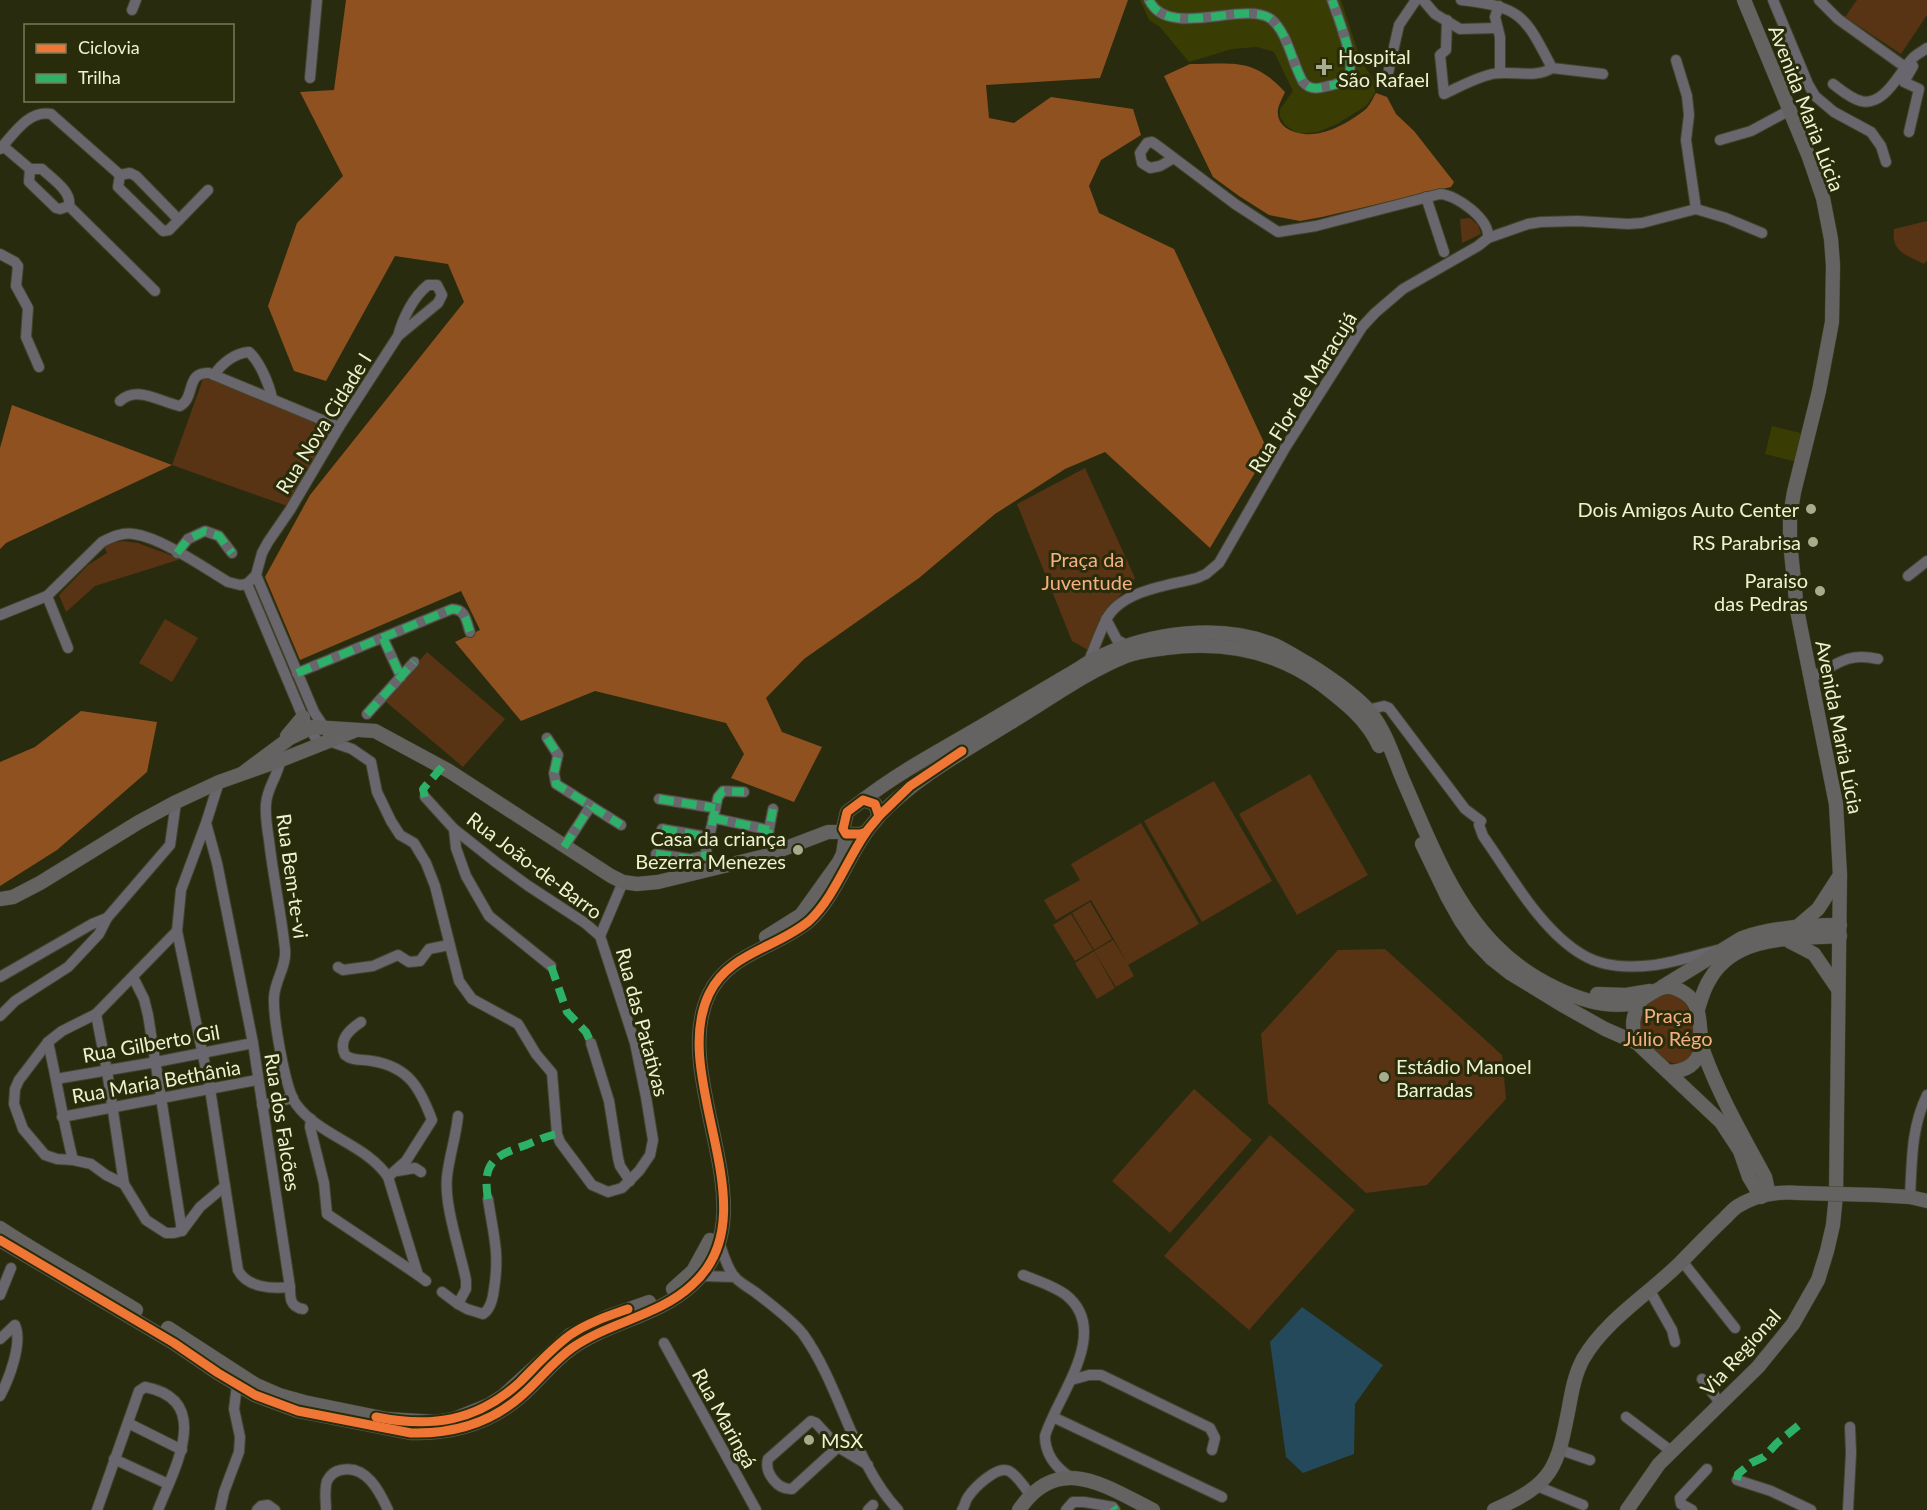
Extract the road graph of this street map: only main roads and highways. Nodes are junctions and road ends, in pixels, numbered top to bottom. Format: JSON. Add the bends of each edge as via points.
{"nodes":[{"id":1,"x":1744,"y":0,"type":"edge"},
{"id":2,"x":356,"y":730,"type":"junction"},
{"id":3,"x":243,"y":773,"type":"junction"},
{"id":4,"x":863,"y":800,"type":"junction"},
{"id":5,"x":847,"y":812,"type":"junction"},
{"id":6,"x":879,"y":816,"type":"junction"},
{"id":7,"x":866,"y":832,"type":"junction"},
{"id":8,"x":845,"y":833,"type":"junction"},
{"id":9,"x":804,"y":842,"type":"junction"},
{"id":10,"x":1840,"y":875,"type":"junction"},
{"id":11,"x":1,"y":901,"type":"edge"},
{"id":12,"x":1798,"y":926,"type":"junction"},
{"id":13,"x":1840,"y":931,"type":"junction"},
{"id":14,"x":1785,"y":939,"type":"junction"},
{"id":15,"x":1658,"y":989,"type":"junction"},
{"id":16,"x":1559,"y":990,"type":"junction"},
{"id":17,"x":1839,"y":991,"type":"junction"},
{"id":18,"x":1640,"y":1002,"type":"junction"},
{"id":19,"x":1698,"y":1009,"type":"junction"},
{"id":20,"x":1637,"y":1043,"type":"junction"},
{"id":21,"x":1702,"y":1048,"type":"junction"},
{"id":22,"x":1668,"y":1072,"type":"junction"},
{"id":23,"x":1749,"y":1177,"type":"junction"},
{"id":24,"x":1765,"y":1177,"type":"junction"},
{"id":25,"x":1793,"y":1192,"type":"junction"},
{"id":26,"x":1836,"y":1195,"type":"joint"},
{"id":27,"x":1765,"y":1196,"type":"junction"},
{"id":28,"x":1927,"y":1201,"type":"edge"},
{"id":29,"x":1737,"y":1206,"type":"junction"},
{"id":30,"x":0,"y":1228,"type":"edge"},
{"id":31,"x":0,"y":1240,"type":"edge"},
{"id":32,"x":1019,"y":1510,"type":"edge"},
{"id":33,"x":1153,"y":1510,"type":"edge"},
{"id":34,"x":1494,"y":1510,"type":"edge"},
{"id":35,"x":1627,"y":1510,"type":"edge"}],
"edges":[{"from":1,"to":10,"type":"main road","name":"Avenida Maria Lúcia","via":[[1809,157],[1831,239],[1832,322],[1790,516],[1797,610],[1836,804]]},
{"from":2,"to":3,"type":"main road"},
{"from":2,"to":3,"type":"main road","via":[[323,727],[308,719]]},
{"from":2,"to":9,"type":"main road","via":[[384,734],[623,882],[658,882],[774,854]]},
{"from":3,"to":11,"type":"main road","via":[[176,802],[40,883]]},
{"from":4,"to":5,"type":"main road"},
{"from":4,"to":6,"type":"main road","via":[[875,804]]},
{"from":4,"to":16,"type":"main road","via":[[915,764],[1100,657],[1146,639],[1186,633],[1255,639],[1312,666],[1369,711],[1385,738],[1428,838],[1469,914],[1503,953]]},
{"from":5,"to":8,"type":"main road"},
{"from":5,"to":9,"type":"main road"},
{"from":6,"to":7,"type":"main road"},
{"from":6,"to":20,"type":"main road","via":[[910,786],[962,751],[1125,657],[1148,650],[1209,644],[1263,653],[1310,676],[1347,704],[1373,735],[1447,896],[1474,940],[1491,958],[1564,1006]]},
{"from":7,"to":8,"type":"main road"},
{"from":7,"to":31,"type":"main road","via":[[817,912],[799,929],[736,962],[709,993],[702,1012],[701,1058],[724,1191],[723,1223],[702,1276],[671,1300],[573,1347],[495,1415],[473,1425],[428,1434],[385,1429],[275,1404],[237,1385]]},
{"from":8,"to":9,"type":"main road","via":[[828,832]]},
{"from":8,"to":30,"type":"main road","via":[[839,862],[807,908],[779,930],[729,956],[706,982],[693,1013],[691,1048],[716,1198],[711,1239],[701,1259],[670,1292],[570,1335],[489,1405],[454,1419],[421,1422],[387,1419],[279,1395],[256,1385]]},
{"from":10,"to":12,"type":"main road","via":[[1818,909]]},
{"from":10,"to":13,"type":"main road","name":"Avenida Maria Lúcia"},
{"from":12,"to":13,"type":"main road"},
{"from":12,"to":15,"type":"main road","via":[[1751,935]]},
{"from":13,"to":14,"type":"main road"},
{"from":13,"to":17,"type":"main road","name":"Avenida Maria Lúcia"},
{"from":14,"to":17,"type":"main road","via":[[1814,954]]},
{"from":14,"to":19,"type":"main road","via":[[1734,953],[1710,978]]},
{"from":15,"to":16,"type":"main road","via":[[1626,995]]},
{"from":15,"to":18,"type":"main road"},
{"from":15,"to":19,"type":"main road","via":[[1686,994]]},
{"from":16,"to":18,"type":"main road","via":[[1614,1004]]},
{"from":17,"to":26,"type":"main road","name":"Avenida Maria Lúcia"},
{"from":18,"to":20,"type":"main road","via":[[1632,1024]]},
{"from":19,"to":21,"type":"main road"},
{"from":20,"to":22,"type":"main road"},
{"from":21,"to":22,"type":"main road","via":[[1695,1064]]},
{"from":21,"to":24,"type":"main road"},
{"from":22,"to":23,"type":"main road","via":[[1720,1122],[1740,1151]]},
{"from":23,"to":27,"type":"main road"},
{"from":23,"to":29,"type":"main road"},
{"from":24,"to":25,"type":"main road"},
{"from":24,"to":27,"type":"main road"},
{"from":25,"to":27,"type":"main road"},
{"from":25,"to":28,"type":"main road","bridge":true},
{"from":26,"to":35,"type":"main road","name":"Via Regional","via":[[1827,1251],[1805,1306],[1772,1352],[1659,1464]]},
{"from":27,"to":29,"type":"main road"},
{"from":29,"to":34,"type":"main road","via":[[1599,1336],[1581,1362],[1554,1466],[1521,1498]]},
{"from":32,"to":33,"type":"main road","via":[[1048,1484],[1070,1477],[1102,1485]]}]}
